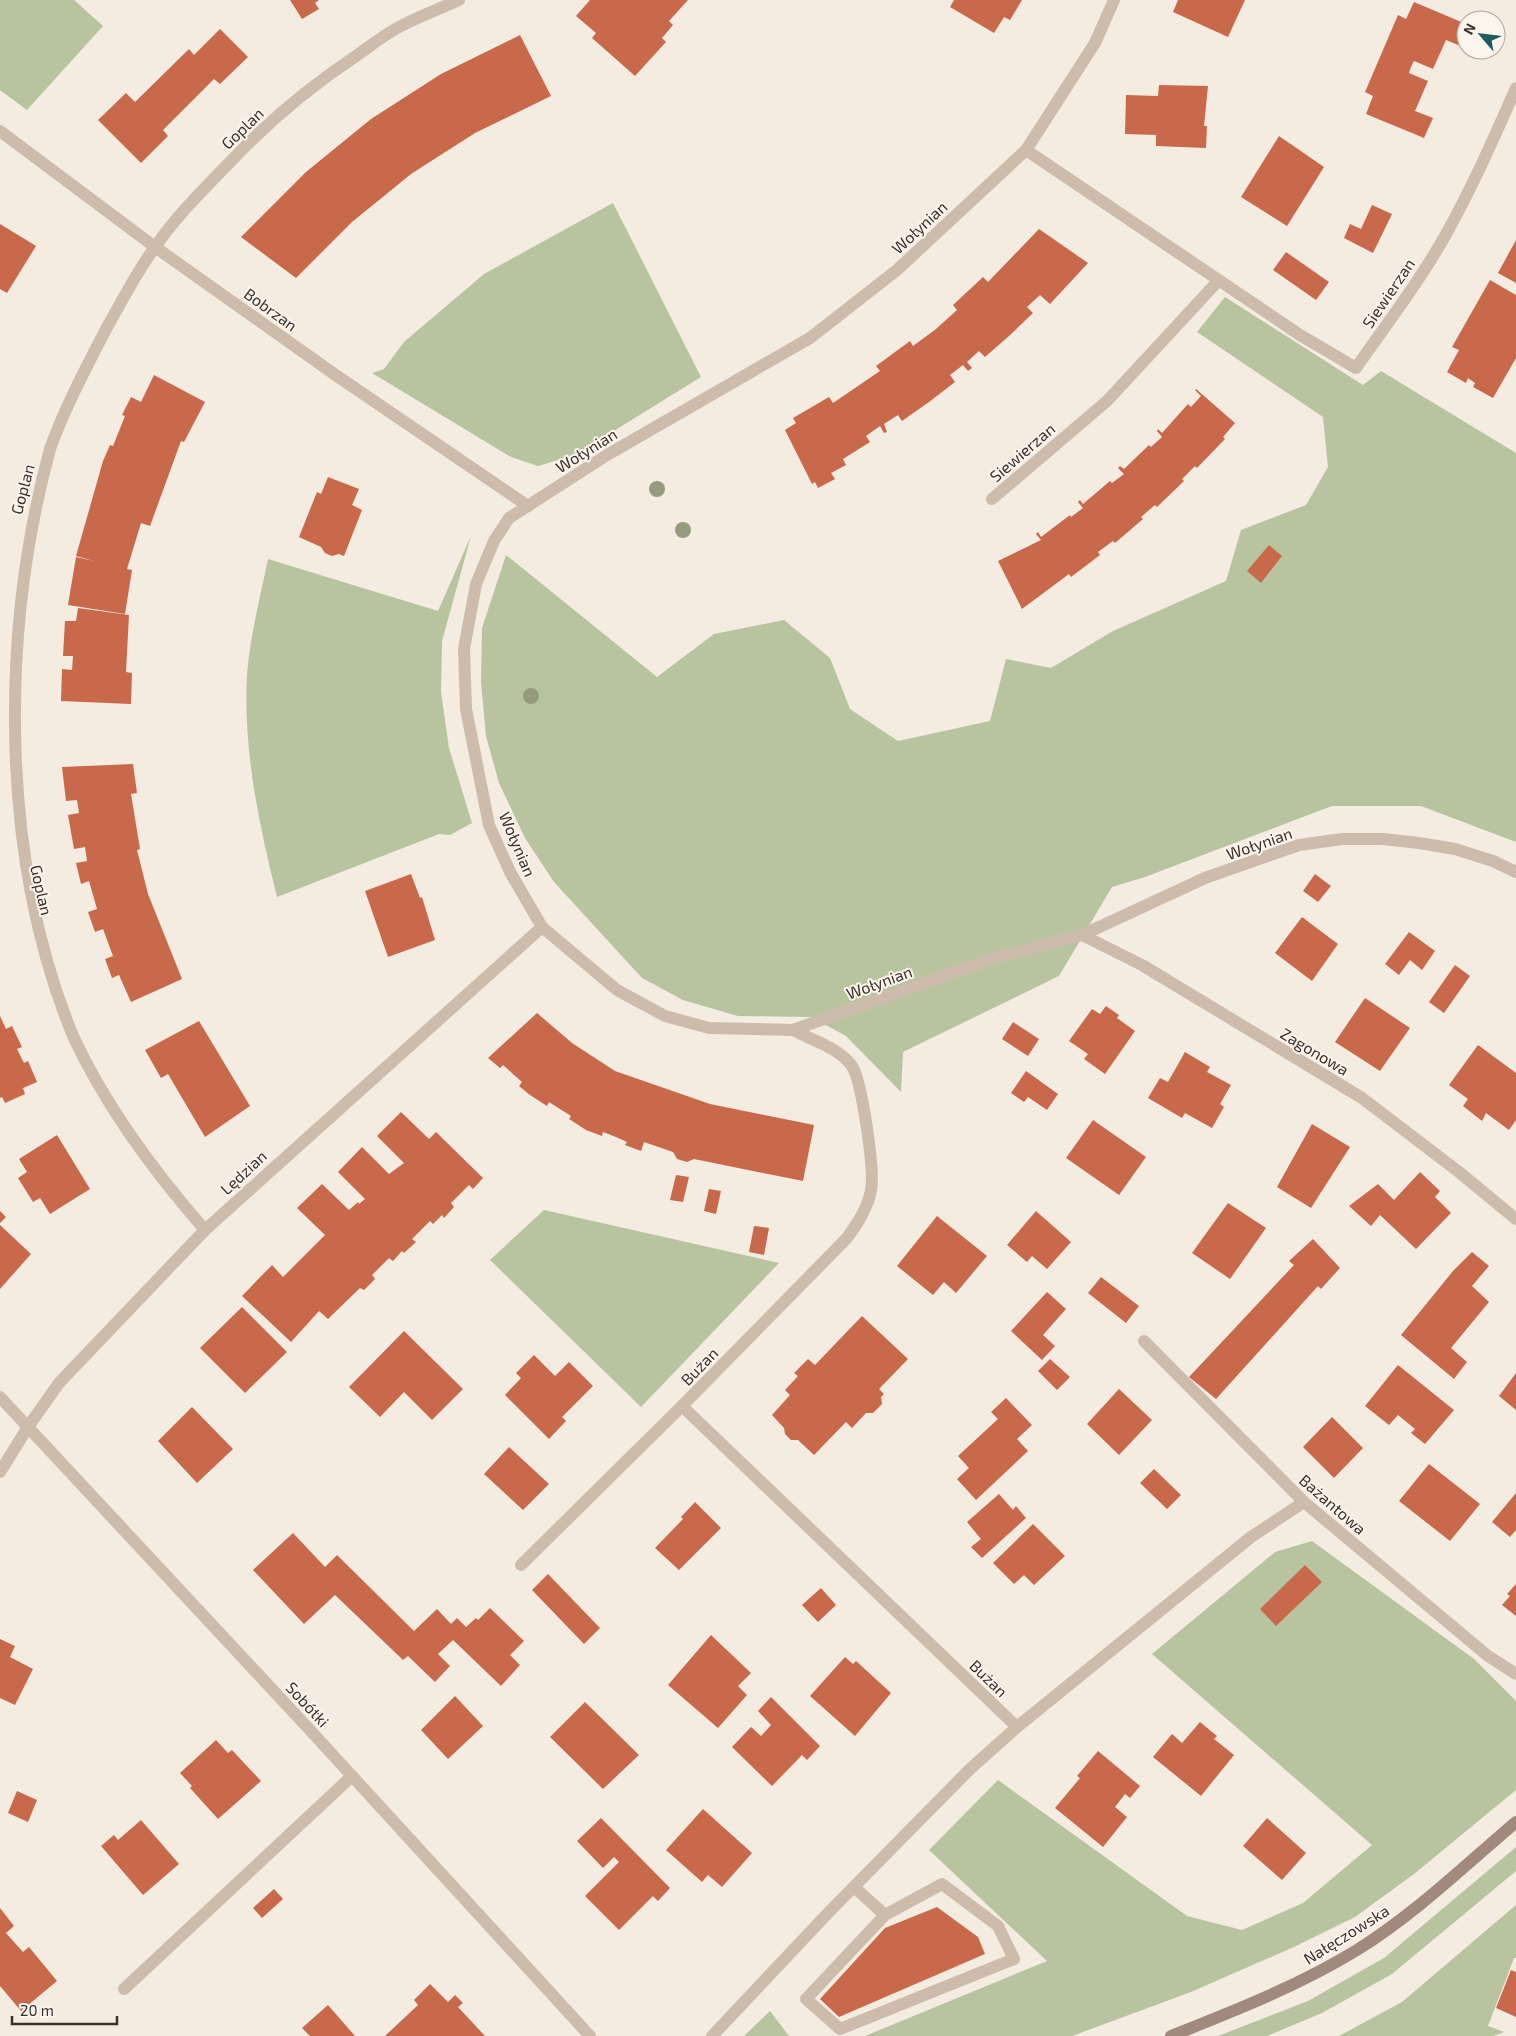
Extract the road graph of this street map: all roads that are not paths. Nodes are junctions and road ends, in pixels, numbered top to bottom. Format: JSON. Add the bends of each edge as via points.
{"nodes":[{"id":1,"x":459,"y":0,"type":"edge"},
{"id":2,"x":1114,"y":0,"type":"edge"},
{"id":3,"x":1516,"y":88,"type":"edge"},
{"id":4,"x":0,"y":131,"type":"edge"},
{"id":5,"x":1026,"y":150,"type":"junction"},
{"id":6,"x":155,"y":246,"type":"junction"},
{"id":7,"x":1219,"y":280,"type":"junction"},
{"id":8,"x":992,"y":499,"type":"dead end"},
{"id":9,"x":528,"y":506,"type":"junction"},
{"id":10,"x":1516,"y":872,"type":"edge"},
{"id":11,"x":542,"y":927,"type":"junction"},
{"id":12,"x":1082,"y":935,"type":"junction"},
{"id":13,"x":794,"y":1030,"type":"junction"},
{"id":14,"x":1516,"y":1220,"type":"edge"},
{"id":15,"x":206,"y":1230,"type":"junction"},
{"id":16,"x":1144,"y":1341,"type":"dead end"},
{"id":17,"x":0,"y":1397,"type":"edge"},
{"id":18,"x":682,"y":1406,"type":"junction"},
{"id":19,"x":28,"y":1426,"type":"junction"},
{"id":20,"x":0,"y":1472,"type":"edge"},
{"id":21,"x":1304,"y":1502,"type":"junction"},
{"id":22,"x":521,"y":1565,"type":"dead end"},
{"id":23,"x":1516,"y":1674,"type":"edge"},
{"id":24,"x":1017,"y":1727,"type":"junction"},
{"id":25,"x":352,"y":1776,"type":"junction"},
{"id":26,"x":1516,"y":1822,"type":"edge"},
{"id":27,"x":854,"y":1887,"type":"junction"},
{"id":28,"x":885,"y":1915,"type":"junction"},
{"id":29,"x":124,"y":1989,"type":"dead end"},
{"id":30,"x":590,"y":2036,"type":"edge"},
{"id":31,"x":712,"y":2036,"type":"edge"},
{"id":32,"x":1171,"y":2036,"type":"edge"}],
"edges":[{"from":1,"to":6,"type":"street","name":"Goplan","via":[[397,28],[328,75],[272,120],[186,208]]},
{"from":2,"to":5,"type":"street","name":"Wołynian","via":[[1095,43]]},
{"from":3,"to":7,"type":"street","name":"Siewierzan","via":[[1486,158],[1445,236],[1356,368]]},
{"from":4,"to":6,"type":"street","name":"Bobrzan"},
{"from":5,"to":7,"type":"street","name":"Siewierzan"},
{"from":5,"to":9,"type":"street","name":"Wołynian","via":[[897,270],[810,338],[607,454]]},
{"from":6,"to":9,"type":"street","name":"Bobrzan","via":[[337,376]]},
{"from":6,"to":15,"type":"street","name":"Goplan","via":[[77,383],[50,450],[13,599],[6,673],[7,736],[13,832],[27,903],[73,1037],[136,1140]]},
{"from":7,"to":8,"type":"street","name":"Siewierzan","via":[[1107,401]]},
{"from":9,"to":11,"type":"street","name":"Wołynian","via":[[509,518],[494,540],[476,584],[464,649],[466,709],[489,825],[510,872]]},
{"from":10,"to":12,"type":"street","name":"Wołynian","via":[[1455,849],[1383,840],[1342,839],[1299,846],[1205,878]]},
{"from":11,"to":13,"type":"street","name":"Wołynian","via":[[617,990],[665,1016],[709,1028]]},
{"from":11,"to":15,"type":"street","name":"Lędzian"},
{"from":12,"to":13,"type":"street","name":"Wołynian","via":[[991,959]]},
{"from":12,"to":14,"type":"street","name":"Zagonowa","via":[[1142,965],[1362,1098]]},
{"from":13,"to":18,"type":"street","name":"Bużan","via":[[832,1049],[853,1070],[873,1172],[871,1192],[858,1223],[847,1238]]},
{"from":15,"to":19,"type":"street","name":"Lędzian","via":[[59,1383]]},
{"from":16,"to":21,"type":"street","name":"Bażantowa"},
{"from":17,"to":19,"type":"street","name":"Sobótki"},
{"from":18,"to":22,"type":"street"},
{"from":18,"to":24,"type":"street","name":"Bużan"},
{"from":19,"to":20,"type":"street","name":"Lędzian"},
{"from":19,"to":25,"type":"street","name":"Sobótki"},
{"from":21,"to":23,"type":"street","name":"Bażantowa","via":[[1488,1656]]},
{"from":21,"to":24,"type":"street","via":[[1252,1537]]},
{"from":24,"to":27,"type":"street"},
{"from":25,"to":29,"type":"street"},
{"from":25,"to":30,"type":"street","name":"Sobótki"},
{"from":26,"to":32,"type":"main road","name":"Nałęczowska","via":[[1427,1900],[1357,1950],[1284,1988]]},
{"from":27,"to":28,"type":"street"},
{"from":27,"to":31,"type":"street"},
{"from":28,"to":28,"type":"street","via":[[806,1999],[840,2029],[1014,1959],[998,1926],[942,1884]]}]}
